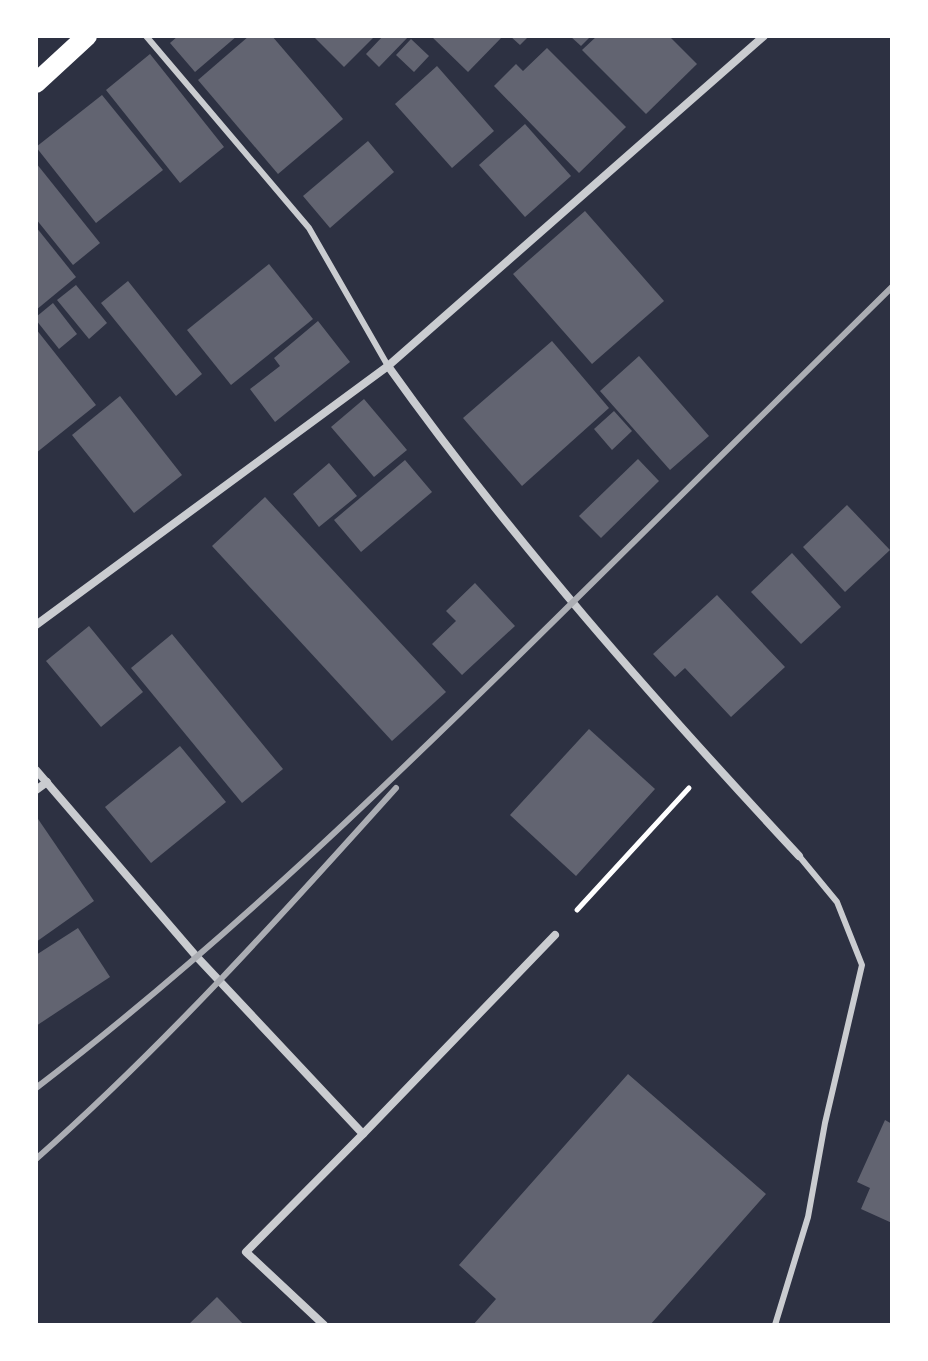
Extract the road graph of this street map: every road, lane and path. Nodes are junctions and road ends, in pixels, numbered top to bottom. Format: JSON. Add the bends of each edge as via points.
{"nodes":[{"id":1,"x":87,"y":36,"type":"edge"},
{"id":2,"x":146,"y":36,"type":"edge"},
{"id":3,"x":764,"y":36,"type":"edge"},
{"id":4,"x":36,"y":83,"type":"edge"},
{"id":5,"x":388,"y":366,"type":"junction"},
{"id":6,"x":36,"y":625,"type":"edge"},
{"id":7,"x":712,"y":763,"type":"junction"},
{"id":8,"x":36,"y":770,"type":"edge"},
{"id":9,"x":47,"y":782,"type":"junction"},
{"id":10,"x":36,"y":790,"type":"edge"},
{"id":11,"x":799,"y":856,"type":"joint"},
{"id":12,"x":555,"y":935,"type":"joint"},
{"id":13,"x":363,"y":1134,"type":"junction"},
{"id":14,"x":324,"y":1325,"type":"edge"},
{"id":15,"x":775,"y":1325,"type":"edge"}],
"edges":[{"from":1,"to":4,"type":"main road"},
{"from":2,"to":5,"type":"lane","via":[[309,228]]},
{"from":3,"to":5,"type":"street"},
{"from":5,"to":6,"type":"street"},
{"from":5,"to":7,"type":"street","via":[[498,514]]},
{"from":7,"to":11,"type":"street"},
{"from":7,"to":12,"type":"path"},
{"from":8,"to":9,"type":"street"},
{"from":9,"to":10,"type":"street"},
{"from":9,"to":13,"type":"street","via":[[196,956]]},
{"from":11,"to":15,"type":"lane","via":[[837,902],[862,965],[808,1217]]},
{"from":12,"to":13,"type":"street"},
{"from":13,"to":14,"type":"street","via":[[246,1252]]}]}
